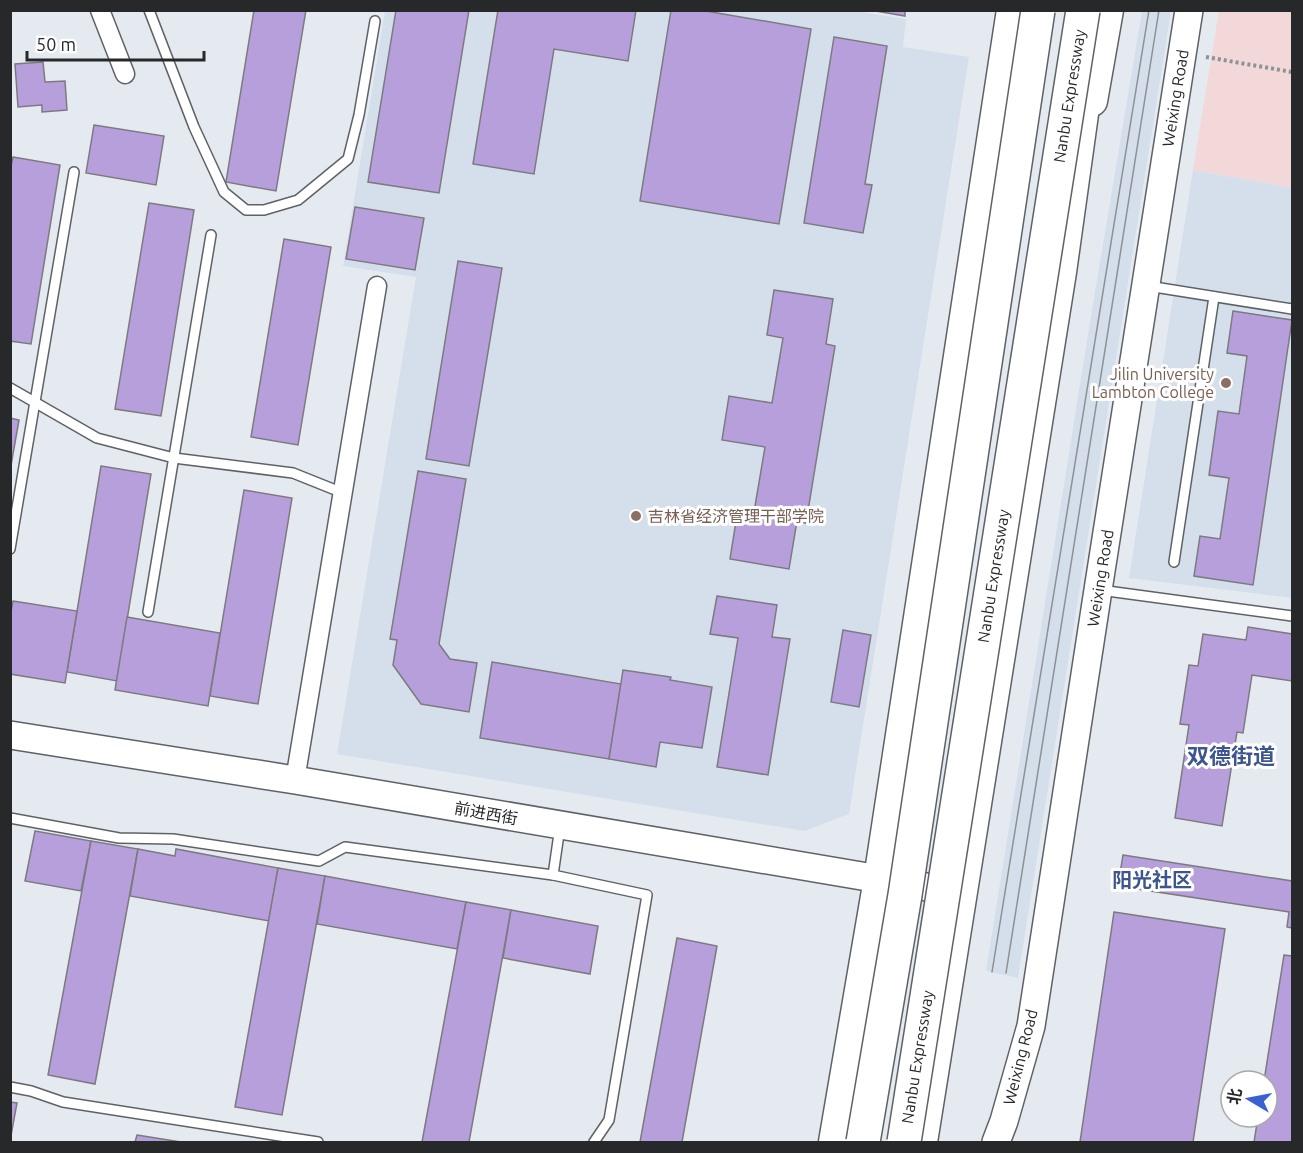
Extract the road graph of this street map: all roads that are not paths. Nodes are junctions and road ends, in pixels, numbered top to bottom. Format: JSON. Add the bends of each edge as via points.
{"nodes":[{"id":1,"x":100,"y":10,"type":"edge"},
{"id":2,"x":149,"y":10,"type":"edge"},
{"id":3,"x":1012,"y":10,"type":"edge"},
{"id":4,"x":1038,"y":10,"type":"edge"},
{"id":5,"x":1083,"y":10,"type":"edge"},
{"id":6,"x":1098,"y":10,"type":"edge"},
{"id":7,"x":1108,"y":10,"type":"edge"},
{"id":8,"x":1189,"y":10,"type":"edge"},
{"id":9,"x":375,"y":21,"type":"dead end"},
{"id":10,"x":125,"y":74,"type":"dead end"},
{"id":11,"x":74,"y":172,"type":"dead end"},
{"id":12,"x":211,"y":235,"type":"dead end"},
{"id":13,"x":1061,"y":272,"type":"junction"},
{"id":14,"x":377,"y":286,"type":"dead end"},
{"id":15,"x":1146,"y":286,"type":"junction"},
{"id":16,"x":1214,"y":297,"type":"junction"},
{"id":17,"x":1293,"y":309,"type":"edge"},
{"id":18,"x":10,"y":388,"type":"edge"},
{"id":19,"x":35,"y":402,"type":"junction"},
{"id":20,"x":174,"y":458,"type":"junction"},
{"id":21,"x":343,"y":493,"type":"junction"},
{"id":22,"x":10,"y":549,"type":"edge"},
{"id":23,"x":1174,"y":562,"type":"dead end"},
{"id":24,"x":1098,"y":590,"type":"junction"},
{"id":25,"x":148,"y":612,"type":"dead end"},
{"id":26,"x":1293,"y":616,"type":"edge"},
{"id":27,"x":10,"y":735,"type":"edge"},
{"id":28,"x":295,"y":780,"type":"junction"},
{"id":29,"x":10,"y":818,"type":"edge"},
{"id":30,"x":561,"y":826,"type":"junction"},
{"id":31,"x":553,"y":876,"type":"junction"},
{"id":32,"x":879,"y":879,"type":"junction"},
{"id":33,"x":962,"y":893,"type":"junction"},
{"id":34,"x":10,"y":1087,"type":"edge"},
{"id":35,"x":318,"y":1143,"type":"edge"},
{"id":36,"x":594,"y":1143,"type":"edge"},
{"id":37,"x":834,"y":1143,"type":"edge"},
{"id":38,"x":863,"y":1143,"type":"edge"},
{"id":39,"x":904,"y":1143,"type":"edge"},
{"id":40,"x":922,"y":1143,"type":"edge"},
{"id":41,"x":996,"y":1143,"type":"edge"}],
"edges":[{"from":1,"to":10,"type":"street"},
{"from":2,"to":9,"type":"lane","via":[[224,192],[246,210],[264,210],[298,200],[348,159]]},
{"from":3,"to":32,"type":"main road"},
{"from":4,"to":38,"type":"highway","bridge":true,"via":[[905,895]]},
{"from":5,"to":39,"type":"highway","name":"Nanbu Expressway","bridge":true},
{"from":6,"to":13,"type":"main road"},
{"from":7,"to":13,"type":"main road"},
{"from":8,"to":15,"type":"main road","name":"Weixing Road"},
{"from":11,"to":19,"type":"lane"},
{"from":12,"to":20,"type":"lane"},
{"from":13,"to":33,"type":"main road"},
{"from":14,"to":21,"type":"street"},
{"from":15,"to":16,"type":"lane"},
{"from":15,"to":24,"type":"main road","name":"Weixing Road"},
{"from":16,"to":17,"type":"lane"},
{"from":16,"to":23,"type":"lane"},
{"from":18,"to":19,"type":"lane"},
{"from":19,"to":20,"type":"lane","via":[[97,438]]},
{"from":19,"to":22,"type":"lane"},
{"from":20,"to":21,"type":"lane","via":[[293,473]]},
{"from":20,"to":25,"type":"lane"},
{"from":21,"to":28,"type":"street"},
{"from":24,"to":26,"type":"lane"},
{"from":24,"to":41,"type":"main road","name":"Weixing Road","via":[[1031,1026]]},
{"from":27,"to":28,"type":"main road","name":"前进西街"},
{"from":28,"to":30,"type":"main road","name":"前进西街"},
{"from":29,"to":31,"type":"lane","via":[[119,838],[173,839],[319,861],[345,847]]},
{"from":30,"to":31,"type":"lane"},
{"from":30,"to":32,"type":"main road","name":"前进西街"},
{"from":31,"to":36,"type":"lane","via":[[647,895],[609,1120]]},
{"from":32,"to":33,"type":"main road","name":"前进西街"},
{"from":32,"to":37,"type":"main road"},
{"from":33,"to":40,"type":"main road"},
{"from":34,"to":35,"type":"lane","via":[[63,1102]]}]}
